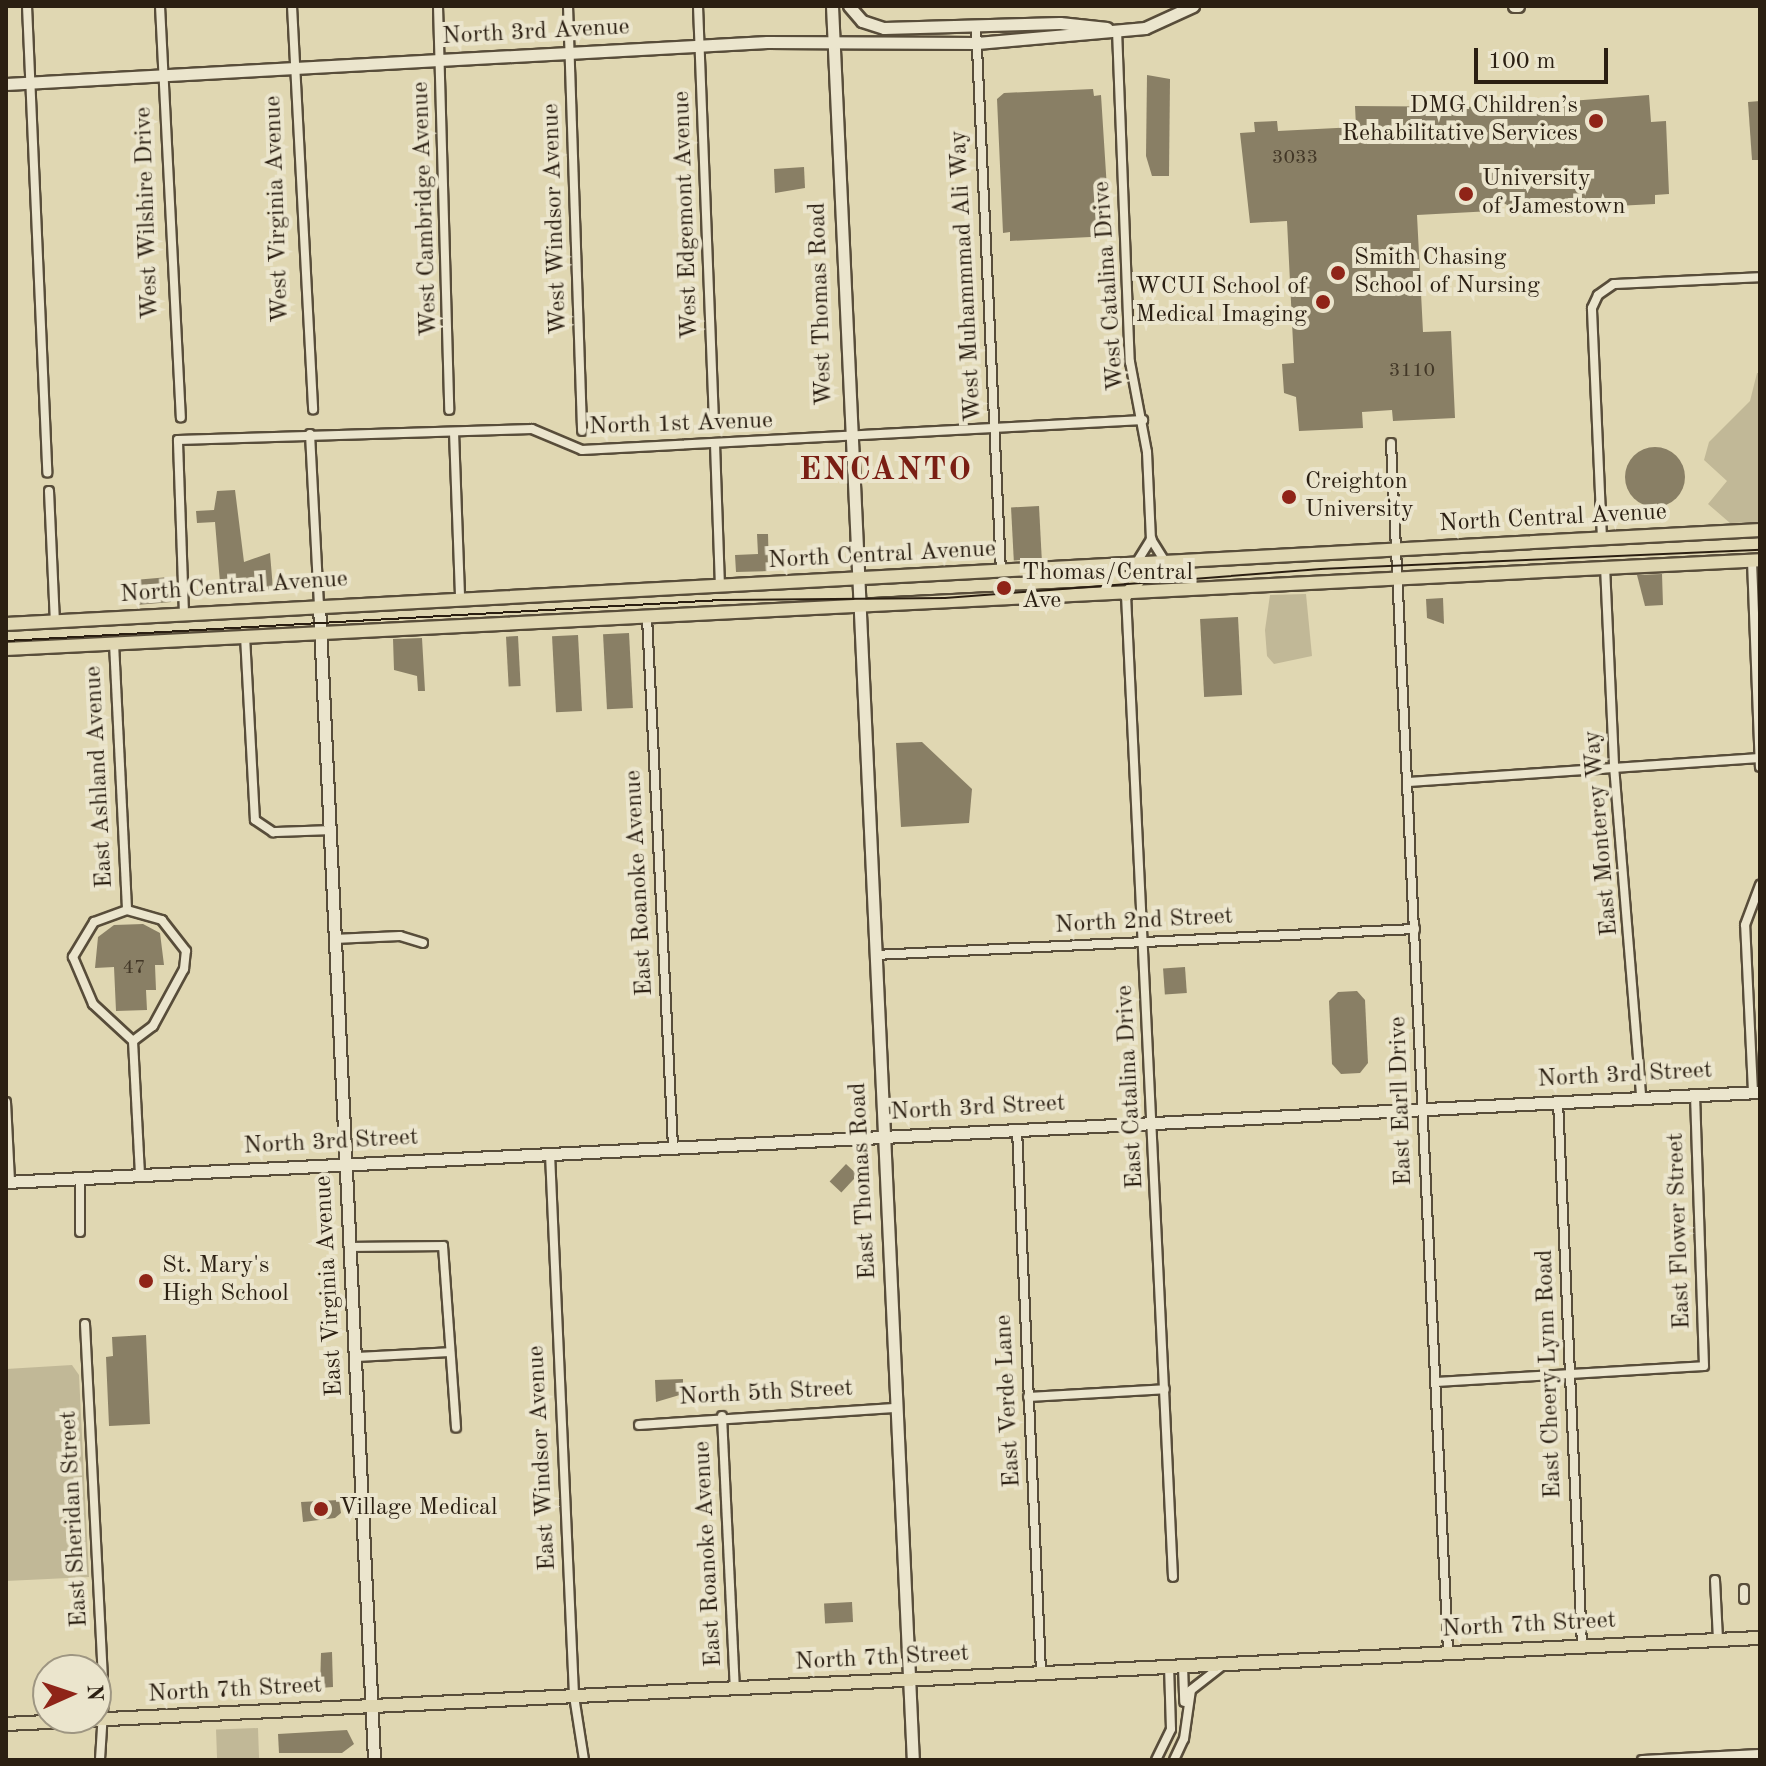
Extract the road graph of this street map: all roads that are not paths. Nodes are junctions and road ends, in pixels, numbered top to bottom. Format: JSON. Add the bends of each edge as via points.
{"nodes":[{"id":1,"x":27,"y":6,"type":"edge"},
{"id":2,"x":160,"y":6,"type":"edge"},
{"id":3,"x":292,"y":6,"type":"edge"},
{"id":4,"x":438,"y":6,"type":"edge"},
{"id":5,"x":568,"y":6,"type":"edge"},
{"id":6,"x":698,"y":6,"type":"edge"},
{"id":7,"x":832,"y":6,"type":"edge"},
{"id":8,"x":849,"y":6,"type":"edge"},
{"id":9,"x":1193,"y":6,"type":"edge"},
{"id":10,"x":976,"y":26,"type":"junction"},
{"id":11,"x":902,"y":29,"type":"junction"},
{"id":12,"x":1117,"y":30,"type":"junction"},
{"id":13,"x":833,"y":40,"type":"junction"},
{"id":14,"x":977,"y":43,"type":"junction"},
{"id":15,"x":700,"y":46,"type":"junction"},
{"id":16,"x":570,"y":54,"type":"junction"},
{"id":17,"x":440,"y":61,"type":"junction"},
{"id":18,"x":295,"y":69,"type":"junction"},
{"id":19,"x":162,"y":76,"type":"junction"},
{"id":20,"x":30,"y":83,"type":"junction"},
{"id":21,"x":6,"y":84,"type":"edge"},
{"id":22,"x":1760,"y":277,"type":"edge"},
{"id":23,"x":313,"y":409,"type":"dead end"},
{"id":24,"x":449,"y":410,"type":"dead end"},
{"id":25,"x":181,"y":417,"type":"dead end"},
{"id":26,"x":1143,"y":420,"type":"junction"},
{"id":27,"x":714,"y":422,"type":"dead end"},
{"id":28,"x":994,"y":430,"type":"junction"},
{"id":29,"x":582,"y":431,"type":"dead end"},
{"id":30,"x":454,"y":432,"type":"junction"},
{"id":31,"x":310,"y":434,"type":"junction"},
{"id":32,"x":849,"y":437,"type":"junction"},
{"id":33,"x":1391,"y":443,"type":"dead end"},
{"id":34,"x":715,"y":444,"type":"junction"},
{"id":35,"x":47,"y":473,"type":"dead end"},
{"id":36,"x":49,"y":491,"type":"dead end"},
{"id":37,"x":1760,"y":530,"type":"edge"},
{"id":38,"x":1151,"y":539,"type":"junction"},
{"id":39,"x":1602,"y":539,"type":"junction"},
{"id":40,"x":1397,"y":549,"type":"junction"},
{"id":41,"x":1756,"y":560,"type":"edge"},
{"id":42,"x":1205,"y":561,"type":"junction"},
{"id":43,"x":1172,"y":564,"type":"junction"},
{"id":44,"x":1605,"y":565,"type":"junction"},
{"id":45,"x":1134,"y":566,"type":"junction"},
{"id":46,"x":1001,"y":572,"type":"junction"},
{"id":47,"x":1398,"y":576,"type":"junction"},
{"id":48,"x":856,"y":580,"type":"junction"},
{"id":49,"x":720,"y":587,"type":"junction"},
{"id":50,"x":1126,"y":595,"type":"junction"},
{"id":51,"x":460,"y":597,"type":"junction"},
{"id":52,"x":857,"y":605,"type":"junction"},
{"id":53,"x":319,"y":611,"type":"junction"},
{"id":54,"x":184,"y":614,"type":"junction"},
{"id":55,"x":647,"y":617,"type":"junction"},
{"id":56,"x":55,"y":621,"type":"junction"},
{"id":57,"x":6,"y":624,"type":"edge"},
{"id":58,"x":320,"y":632,"type":"junction"},
{"id":59,"x":245,"y":636,"type":"junction"},
{"id":60,"x":114,"y":643,"type":"junction"},
{"id":61,"x":6,"y":649,"type":"edge"},
{"id":62,"x":1759,"y":758,"type":"edge"},
{"id":63,"x":1614,"y":766,"type":"junction"},
{"id":64,"x":1760,"y":767,"type":"edge"},
{"id":65,"x":1409,"y":782,"type":"junction"},
{"id":66,"x":329,"y":830,"type":"junction"},
{"id":67,"x":1760,"y":885,"type":"edge"},
{"id":68,"x":127,"y":910,"type":"junction"},
{"id":69,"x":1415,"y":929,"type":"junction"},
{"id":70,"x":334,"y":939,"type":"junction"},
{"id":71,"x":1144,"y":942,"type":"junction"},
{"id":72,"x":423,"y":943,"type":"dead end"},
{"id":73,"x":875,"y":955,"type":"junction"},
{"id":74,"x":1760,"y":966,"type":"edge"},
{"id":75,"x":1747,"y":967,"type":"junction"},
{"id":76,"x":133,"y":1041,"type":"junction"},
{"id":77,"x":1756,"y":1092,"type":"edge"},
{"id":78,"x":1695,"y":1095,"type":"junction"},
{"id":79,"x":1641,"y":1097,"type":"junction"},
{"id":80,"x":1558,"y":1101,"type":"junction"},
{"id":81,"x":6,"y":1102,"type":"edge"},
{"id":82,"x":1422,"y":1107,"type":"junction"},
{"id":83,"x":1152,"y":1122,"type":"junction"},
{"id":84,"x":1017,"y":1129,"type":"junction"},
{"id":85,"x":883,"y":1135,"type":"junction"},
{"id":86,"x":673,"y":1146,"type":"junction"},
{"id":87,"x":550,"y":1154,"type":"junction"},
{"id":88,"x":346,"y":1164,"type":"junction"},
{"id":89,"x":140,"y":1175,"type":"junction"},
{"id":90,"x":80,"y":1178,"type":"junction"},
{"id":91,"x":8,"y":1182,"type":"edge"},
{"id":92,"x":80,"y":1232,"type":"dead end"},
{"id":93,"x":350,"y":1247,"type":"junction"},
{"id":94,"x":85,"y":1324,"type":"dead end"},
{"id":95,"x":450,"y":1352,"type":"junction"},
{"id":96,"x":356,"y":1357,"type":"junction"},
{"id":97,"x":1569,"y":1374,"type":"junction"},
{"id":98,"x":1436,"y":1382,"type":"junction"},
{"id":99,"x":1165,"y":1389,"type":"junction"},
{"id":100,"x":1028,"y":1397,"type":"junction"},
{"id":101,"x":897,"y":1408,"type":"junction"},
{"id":102,"x":722,"y":1416,"type":"junction"},
{"id":103,"x":639,"y":1425,"type":"dead end"},
{"id":104,"x":456,"y":1428,"type":"dead end"},
{"id":105,"x":1173,"y":1577,"type":"dead end"},
{"id":106,"x":1715,"y":1580,"type":"dead end"},
{"id":107,"x":1744,"y":1589,"type":"dead end"},
{"id":108,"x":1744,"y":1599,"type":"dead end"},
{"id":109,"x":1760,"y":1638,"type":"edge"},
{"id":110,"x":1718,"y":1640,"type":"junction"},
{"id":111,"x":1582,"y":1646,"type":"junction"},
{"id":112,"x":1448,"y":1652,"type":"junction"},
{"id":113,"x":98,"y":1654,"type":"edge"},
{"id":114,"x":1226,"y":1663,"type":"junction"},
{"id":115,"x":1169,"y":1666,"type":"junction"},
{"id":116,"x":1183,"y":1666,"type":"junction"},
{"id":117,"x":1041,"y":1672,"type":"junction"},
{"id":118,"x":908,"y":1680,"type":"junction"},
{"id":119,"x":735,"y":1689,"type":"junction"},
{"id":120,"x":574,"y":1696,"type":"junction"},
{"id":121,"x":371,"y":1706,"type":"junction"},
{"id":122,"x":1187,"y":1715,"type":"junction"},
{"id":123,"x":112,"y":1719,"type":"edge"},
{"id":124,"x":32,"y":1723,"type":"edge"},
{"id":125,"x":6,"y":1724,"type":"edge"},
{"id":126,"x":100,"y":1734,"type":"edge"},
{"id":127,"x":1169,"y":1737,"type":"junction"},
{"id":128,"x":1183,"y":1742,"type":"junction"},
{"id":129,"x":1760,"y":1754,"type":"edge"},
{"id":130,"x":100,"y":1760,"type":"edge"},
{"id":131,"x":374,"y":1760,"type":"edge"},
{"id":132,"x":584,"y":1760,"type":"edge"},
{"id":133,"x":913,"y":1760,"type":"edge"},
{"id":134,"x":1156,"y":1760,"type":"edge"},
{"id":135,"x":1174,"y":1760,"type":"edge"},
{"id":136,"x":1642,"y":1760,"type":"edge"}],
"edges":[{"from":1,"to":20,"type":"street"},
{"from":2,"to":19,"type":"street","name":"West Wilshire Drive"},
{"from":3,"to":18,"type":"street","name":"West Virginia Avenue"},
{"from":4,"to":17,"type":"street","name":"West Cambridge Avenue"},
{"from":5,"to":16,"type":"street","name":"West Windsor Avenue"},
{"from":6,"to":15,"type":"street","name":"West Edgemont Avenue"},
{"from":7,"to":13,"type":"street","name":"West Thomas Road"},
{"from":8,"to":11,"type":"street","name":"North 3rd Avenue","via":[[871,25]]},
{"from":9,"to":12,"type":"street","name":"North 3rd Avenue","via":[[1163,24]]},
{"from":10,"to":11,"type":"street","name":"North 3rd Avenue"},
{"from":10,"to":12,"type":"street","name":"North 3rd Avenue","via":[[1060,23]]},
{"from":10,"to":14,"type":"street","name":"West Muhammmad Ali Way"},
{"from":11,"to":13,"type":"street"},
{"from":12,"to":14,"type":"street","name":"North 3rd Avenue"},
{"from":12,"to":26,"type":"street","name":"West Catalina Drive","via":[[1130,362]]},
{"from":13,"to":14,"type":"street","name":"North 3rd Avenue"},
{"from":13,"to":15,"type":"street","name":"North 3rd Avenue"},
{"from":13,"to":32,"type":"street","name":"West Thomas Road"},
{"from":14,"to":28,"type":"street","name":"West Muhammmad Ali Way"},
{"from":15,"to":16,"type":"street","name":"North 3rd Avenue"},
{"from":15,"to":27,"type":"street","name":"West Edgemont Avenue"},
{"from":16,"to":17,"type":"street","name":"North 3rd Avenue"},
{"from":16,"to":29,"type":"street","name":"West Windsor Avenue"},
{"from":17,"to":18,"type":"street","name":"North 3rd Avenue"},
{"from":17,"to":24,"type":"street","name":"West Cambridge Avenue"},
{"from":18,"to":19,"type":"street","name":"North 3rd Avenue"},
{"from":18,"to":23,"type":"street","name":"West Virginia Avenue"},
{"from":19,"to":20,"type":"street","name":"North 3rd Avenue"},
{"from":19,"to":25,"type":"street","name":"West Wilshire Drive"},
{"from":20,"to":21,"type":"street","name":"North 3rd Avenue"},
{"from":20,"to":35,"type":"street"},
{"from":22,"to":39,"type":"street","via":[[1614,284],[1598,295],[1592,308]]},
{"from":26,"to":28,"type":"street","name":"North 1st Avenue"},
{"from":26,"to":38,"type":"street","name":"West Catalina Drive"},
{"from":28,"to":32,"type":"street","name":"North 1st Avenue"},
{"from":28,"to":46,"type":"street","name":"West Muhammmad Ali Way"},
{"from":30,"to":31,"type":"street","name":"North 1st Avenue"},
{"from":30,"to":34,"type":"street","name":"North 1st Avenue","via":[[543,431],[582,450]]},
{"from":30,"to":51,"type":"street"},
{"from":31,"to":53,"type":"street"},
{"from":31,"to":54,"type":"street","name":"North 1st Avenue","via":[[178,440]]},
{"from":32,"to":34,"type":"street","name":"North 1st Avenue"},
{"from":32,"to":48,"type":"street","name":"West Thomas Road"},
{"from":33,"to":40,"type":"street","name":"East Earll Drive"},
{"from":34,"to":49,"type":"street"},
{"from":36,"to":56,"type":"street"},
{"from":37,"to":39,"type":"main road","name":"North Central Avenue"},
{"from":38,"to":43,"type":"street","via":[[1159,558]]},
{"from":38,"to":45,"type":"street"},
{"from":39,"to":40,"type":"main road","name":"North Central Avenue"},
{"from":40,"to":42,"type":"main road","name":"North Central Avenue"},
{"from":40,"to":47,"type":"street","name":"East Earll Drive"},
{"from":41,"to":44,"type":"main road","name":"North Central Avenue"},
{"from":41,"to":62,"type":"street"},
{"from":42,"to":43,"type":"main road","name":"North Central Avenue"},
{"from":42,"to":50,"type":"main road","via":[[1191,569],[1150,572]]},
{"from":43,"to":45,"type":"main road","name":"North Central Avenue"},
{"from":44,"to":47,"type":"main road","name":"North Central Avenue"},
{"from":44,"to":63,"type":"street","name":"East Monterey Way"},
{"from":45,"to":46,"type":"main road","name":"North Central Avenue"},
{"from":46,"to":48,"type":"main road","name":"North Central Avenue"},
{"from":47,"to":50,"type":"main road","name":"North Central Avenue"},
{"from":47,"to":65,"type":"street","name":"East Earll Drive"},
{"from":48,"to":49,"type":"main road","name":"North Central Avenue"},
{"from":48,"to":52,"type":"street","name":"West Thomas Road"},
{"from":49,"to":51,"type":"main road","name":"North Central Avenue"},
{"from":50,"to":52,"type":"main road","name":"North Central Avenue"},
{"from":50,"to":71,"type":"street","name":"East Catalina Drive"},
{"from":51,"to":53,"type":"main road","name":"North Central Avenue"},
{"from":52,"to":55,"type":"main road","name":"North Central Avenue"},
{"from":52,"to":73,"type":"street","name":"East Thomas Road"},
{"from":53,"to":54,"type":"main road","name":"North Central Avenue"},
{"from":53,"to":58,"type":"street","name":"East Virginia Avenue"},
{"from":54,"to":56,"type":"main road","name":"North Central Avenue"},
{"from":55,"to":58,"type":"main road","name":"North Central Avenue"},
{"from":55,"to":86,"type":"street","name":"East Roanoke Avenue"},
{"from":56,"to":57,"type":"main road","name":"North Central Avenue"},
{"from":58,"to":59,"type":"main road","name":"North Central Avenue"},
{"from":58,"to":66,"type":"street","name":"East Virginia Avenue"},
{"from":59,"to":60,"type":"main road","name":"North Central Avenue"},
{"from":59,"to":66,"type":"street","via":[[255,820],[273,832]]},
{"from":60,"to":61,"type":"main road","name":"North Central Avenue"},
{"from":60,"to":68,"type":"street","name":"East Ashland Avenue"},
{"from":62,"to":63,"type":"street"},
{"from":62,"to":64,"type":"street"},
{"from":63,"to":65,"type":"street"},
{"from":63,"to":79,"type":"street","name":"East Monterey Way"},
{"from":65,"to":69,"type":"street","name":"East Earll Drive"},
{"from":66,"to":70,"type":"street","name":"East Virginia Avenue"},
{"from":67,"to":75,"type":"street","via":[[1746,910]]},
{"from":68,"to":76,"type":"street","name":"East Ashland Avenue","via":[[94,922],[73,957],[93,1004]]},
{"from":68,"to":76,"type":"street","name":"East Ashland Avenue","via":[[162,920],[186,951],[184,969],[153,1026]]},
{"from":69,"to":71,"type":"street","name":"North 2nd Street"},
{"from":69,"to":82,"type":"street","name":"East Earll Drive"},
{"from":70,"to":72,"type":"street","via":[[400,936]]},
{"from":70,"to":88,"type":"street","name":"East Virginia Avenue"},
{"from":71,"to":73,"type":"street","name":"North 2nd Street"},
{"from":71,"to":83,"type":"street","name":"East Catalina Drive"},
{"from":73,"to":85,"type":"street","name":"East Thomas Road"},
{"from":74,"to":75,"type":"street"},
{"from":75,"to":77,"type":"street"},
{"from":76,"to":89,"type":"street"},
{"from":77,"to":78,"type":"street","name":"North 3rd Street"},
{"from":78,"to":79,"type":"street","name":"North 3rd Street"},
{"from":78,"to":97,"type":"street","name":"East Flower Street","via":[[1704,1366]]},
{"from":79,"to":80,"type":"street","name":"North 3rd Street"},
{"from":80,"to":82,"type":"street","name":"North 3rd Street"},
{"from":80,"to":97,"type":"street","name":"East Cheery Lynn Road"},
{"from":81,"to":91,"type":"street"},
{"from":82,"to":83,"type":"street","name":"North 3rd Street"},
{"from":82,"to":98,"type":"street","name":"East Earll Drive"},
{"from":83,"to":84,"type":"street","name":"North 3rd Street"},
{"from":83,"to":99,"type":"street","name":"East Catalina Drive"},
{"from":84,"to":85,"type":"street","name":"North 3rd Street"},
{"from":84,"to":100,"type":"street","name":"East Verde Lane"},
{"from":85,"to":86,"type":"street","name":"North 3rd Street"},
{"from":85,"to":101,"type":"street","name":"East Thomas Road"},
{"from":86,"to":87,"type":"street","name":"North 3rd Street"},
{"from":87,"to":88,"type":"street","name":"North 3rd Street"},
{"from":87,"to":120,"type":"street","name":"East Windsor Avenue"},
{"from":88,"to":89,"type":"street","name":"North 3rd Street"},
{"from":88,"to":93,"type":"street","name":"East Virginia Avenue"},
{"from":89,"to":90,"type":"street","name":"North 3rd Street"},
{"from":90,"to":91,"type":"street","name":"North 3rd Street"},
{"from":90,"to":92,"type":"street"},
{"from":93,"to":95,"type":"street","via":[[443,1246]]},
{"from":93,"to":96,"type":"street","name":"East Virginia Avenue"},
{"from":94,"to":113,"type":"street","name":"East Sheridan Street"},
{"from":95,"to":96,"type":"street"},
{"from":95,"to":104,"type":"street"},
{"from":96,"to":121,"type":"street","name":"East Virginia Avenue"},
{"from":97,"to":98,"type":"street"},
{"from":97,"to":111,"type":"street","name":"East Cheery Lynn Road"},
{"from":98,"to":112,"type":"street","name":"East Earll Drive"},
{"from":99,"to":100,"type":"street"},
{"from":99,"to":105,"type":"street","name":"East Catalina Drive"},
{"from":100,"to":117,"type":"street","name":"East Verde Lane"},
{"from":101,"to":102,"type":"street","name":"North 5th Street"},
{"from":101,"to":118,"type":"street","name":"East Thomas Road"},
{"from":102,"to":103,"type":"street","name":"North 5th Street"},
{"from":102,"to":119,"type":"street","name":"East Roanoke Avenue"},
{"from":106,"to":110,"type":"street"},
{"from":107,"to":108,"type":"street"},
{"from":109,"to":110,"type":"main road","name":"North 7th Street"},
{"from":110,"to":111,"type":"main road","name":"North 7th Street"},
{"from":111,"to":112,"type":"main road","name":"North 7th Street"},
{"from":112,"to":114,"type":"main road","name":"North 7th Street"},
{"from":114,"to":116,"type":"main road","name":"North 7th Street"},
{"from":114,"to":122,"type":"street","via":[[1193,1686]]},
{"from":115,"to":116,"type":"main road","name":"North 7th Street"},
{"from":115,"to":117,"type":"main road","name":"North 7th Street"},
{"from":115,"to":127,"type":"street"},
{"from":116,"to":122,"type":"street"},
{"from":117,"to":118,"type":"main road","name":"North 7th Street"},
{"from":118,"to":119,"type":"main road","name":"North 7th Street"},
{"from":118,"to":133,"type":"street","name":"East Thomas Road"},
{"from":119,"to":120,"type":"main road","name":"North 7th Street"},
{"from":120,"to":121,"type":"main road","name":"North 7th Street"},
{"from":120,"to":132,"type":"street","name":"East Windsor Avenue"},
{"from":121,"to":123,"type":"main road","name":"North 7th Street"},
{"from":121,"to":131,"type":"street","name":"East Virginia Avenue"},
{"from":122,"to":128,"type":"street"},
{"from":124,"to":125,"type":"main road","name":"North 7th Street"},
{"from":126,"to":130,"type":"street","name":"East Sheridan Street"},
{"from":127,"to":128,"type":"street"},
{"from":127,"to":134,"type":"street"},
{"from":128,"to":135,"type":"street"},
{"from":129,"to":136,"type":"street"}]}
